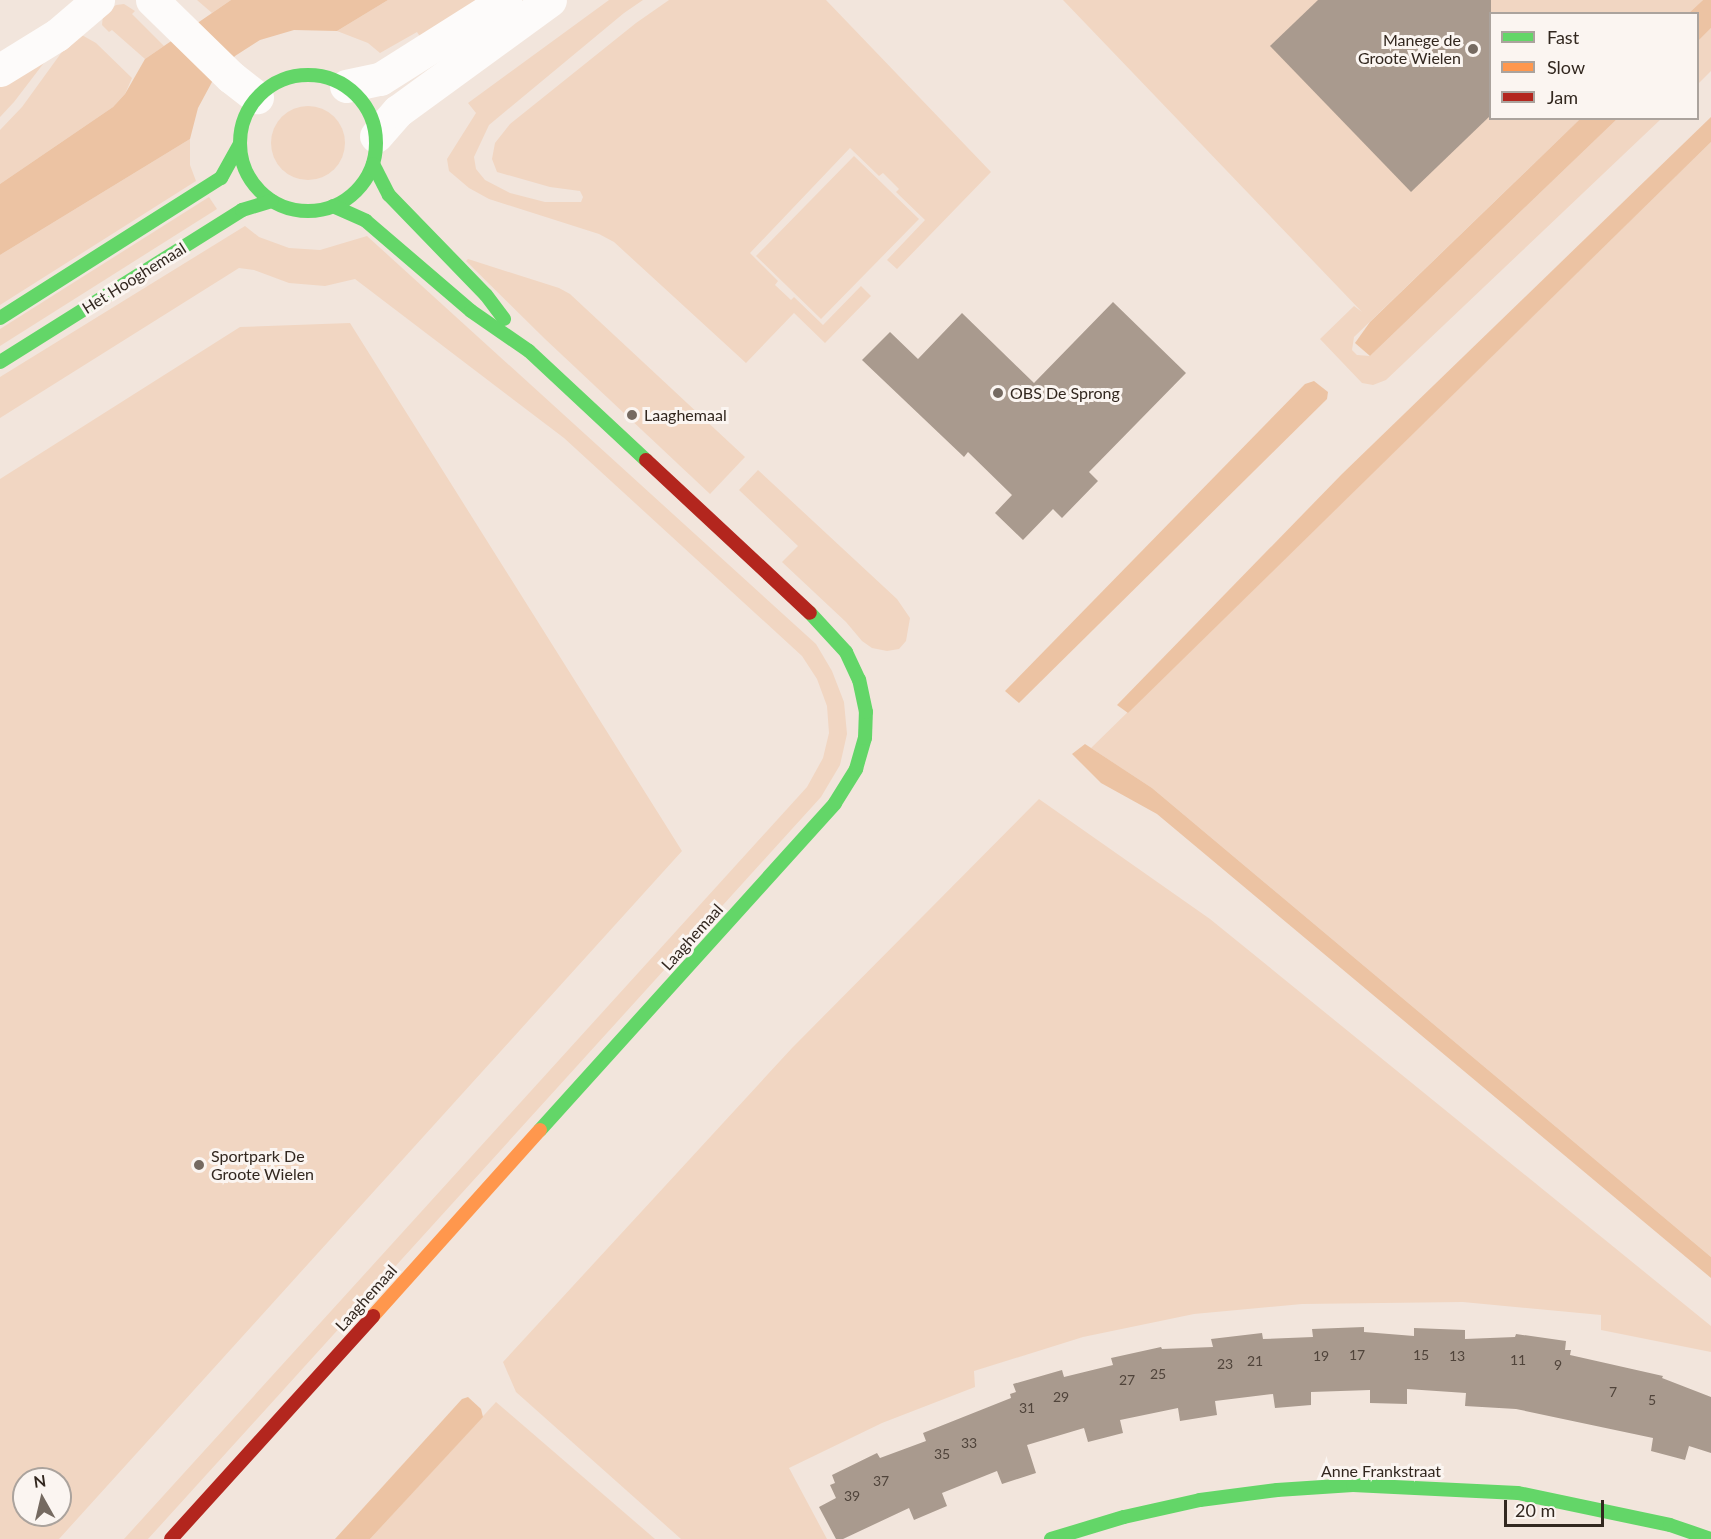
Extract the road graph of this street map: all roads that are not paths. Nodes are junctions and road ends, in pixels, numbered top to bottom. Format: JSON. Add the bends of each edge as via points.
{"nodes":[{"id":1,"x":152,"y":0,"type":"edge"},
{"id":2,"x":505,"y":0,"type":"edge"},
{"id":3,"x":550,"y":0,"type":"edge"},
{"id":4,"x":87,"y":3,"type":"edge"},
{"id":5,"x":0,"y":70,"type":"edge"},
{"id":6,"x":346,"y":86,"type":"junction"},
{"id":7,"x":257,"y":97,"type":"junction"},
{"id":8,"x":239,"y":146,"type":"junction"},
{"id":9,"x":374,"y":150,"type":"junction"},
{"id":10,"x":272,"y":201,"type":"junction"},
{"id":11,"x":333,"y":206,"type":"junction"},
{"id":12,"x":0,"y":318,"type":"edge"},
{"id":13,"x":529,"y":351,"type":"junction"},
{"id":14,"x":0,"y":363,"type":"edge"},
{"id":15,"x":171,"y":1539,"type":"edge"},
{"id":16,"x":1052,"y":1539,"type":"edge"},
{"id":17,"x":1711,"y":1539,"type":"edge"}],
"edges":[{"from":1,"to":7,"type":"street"},
{"from":2,"to":6,"type":"street","via":[[380,79]]},
{"from":3,"to":9,"type":"street","via":[[398,111]]},
{"from":4,"to":5,"type":"street","via":[[57,34]]},
{"from":6,"to":7,"type":"street","via":[[328,77],[309,74],[272,84]]},
{"from":6,"to":9,"type":"street","via":[[361,99],[371,117]]},
{"from":7,"to":8,"type":"street","via":[[243,120]]},
{"from":8,"to":10,"type":"street","via":[[249,178]]},
{"from":8,"to":12,"type":"street","via":[[221,178]]},
{"from":9,"to":11,"type":"street","via":[[358,190]]},
{"from":9,"to":13,"type":"street","name":"Laaghemaal","via":[[389,195],[486,295]]},
{"from":10,"to":11,"type":"street","via":[[302,211]]},
{"from":10,"to":14,"type":"street","name":"Het Hooghemaal","via":[[242,210]]},
{"from":11,"to":13,"type":"street","name":"Laaghemaal","via":[[366,221],[471,311]]},
{"from":13,"to":15,"type":"street","name":"Laaghemaal","via":[[824,626],[846,652],[860,680],[866,712],[865,738],[856,769],[835,803]]},
{"from":16,"to":17,"type":"street","name":"Anne Frankstraat","via":[[1200,1500],[1353,1485],[1518,1493],[1639,1517]]}]}
